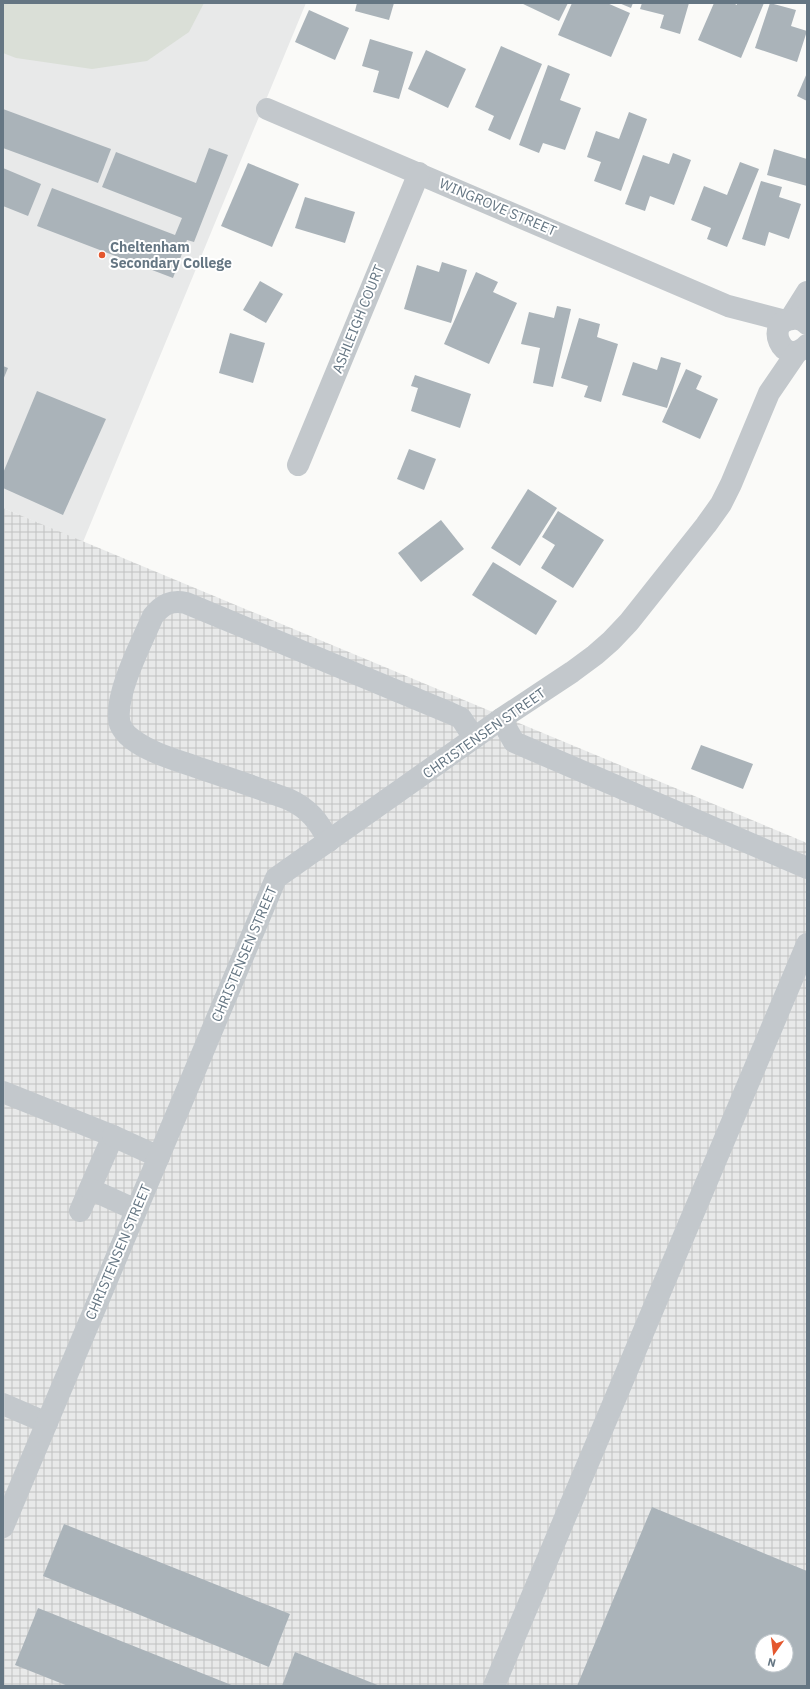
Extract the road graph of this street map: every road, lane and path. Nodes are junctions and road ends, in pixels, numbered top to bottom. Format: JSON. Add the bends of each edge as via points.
{"nodes":[{"id":1,"x":267,"y":109,"type":"dead end"},
{"id":2,"x":419,"y":173,"type":"junction"},
{"id":3,"x":807,"y":292,"type":"edge"},
{"id":4,"x":795,"y":338,"type":"edge"},
{"id":5,"x":298,"y":465,"type":"dead end"},
{"id":6,"x":501,"y":720,"type":"junction"},
{"id":7,"x":474,"y":738,"type":"junction"},
{"id":8,"x":329,"y":841,"type":"junction"},
{"id":9,"x":807,"y":868,"type":"edge"},
{"id":10,"x":807,"y":944,"type":"edge"},
{"id":11,"x":3,"y":1092,"type":"edge"},
{"id":12,"x":113,"y":1136,"type":"junction"},
{"id":13,"x":159,"y":1157,"type":"junction"},
{"id":14,"x":90,"y":1189,"type":"junction"},
{"id":15,"x":136,"y":1210,"type":"junction"},
{"id":16,"x":80,"y":1211,"type":"dead end"},
{"id":17,"x":3,"y":1404,"type":"edge"},
{"id":18,"x":47,"y":1423,"type":"junction"},
{"id":19,"x":3,"y":1527,"type":"edge"},
{"id":20,"x":494,"y":1686,"type":"edge"}],
"edges":[{"from":1,"to":2,"type":"street","name":"WINGROVE STREET"},
{"from":2,"to":4,"type":"street","name":"WINGROVE STREET","via":[[728,306]]},
{"from":2,"to":5,"type":"street","name":"ASHLEIGH COURT"},
{"from":3,"to":4,"type":"street","name":"CHRISTENSEN STREET"},
{"from":4,"to":6,"type":"street","name":"CHRISTENSEN STREET","via":[[731,484],[706,525],[629,622],[595,656]]},
{"from":6,"to":7,"type":"street","name":"CHRISTENSEN STREET"},
{"from":6,"to":9,"type":"street","via":[[514,742]]},
{"from":7,"to":8,"type":"street","name":"CHRISTENSEN STREET"},
{"from":7,"to":8,"type":"street","via":[[461,718],[450,712],[186,602],[168,602],[153,616],[122,691],[118,710],[123,730],[131,739],[167,757],[302,805],[319,823]]},
{"from":8,"to":13,"type":"street","name":"CHRISTENSEN STREET","via":[[276,878]]},
{"from":10,"to":20,"type":"street"},
{"from":11,"to":12,"type":"street"},
{"from":12,"to":13,"type":"street"},
{"from":12,"to":14,"type":"street"},
{"from":13,"to":15,"type":"street","name":"CHRISTENSEN STREET"},
{"from":14,"to":15,"type":"street"},
{"from":14,"to":16,"type":"street"},
{"from":15,"to":18,"type":"street","name":"CHRISTENSEN STREET"},
{"from":17,"to":18,"type":"street"},
{"from":18,"to":19,"type":"street","name":"CHRISTENSEN STREET"}]}
